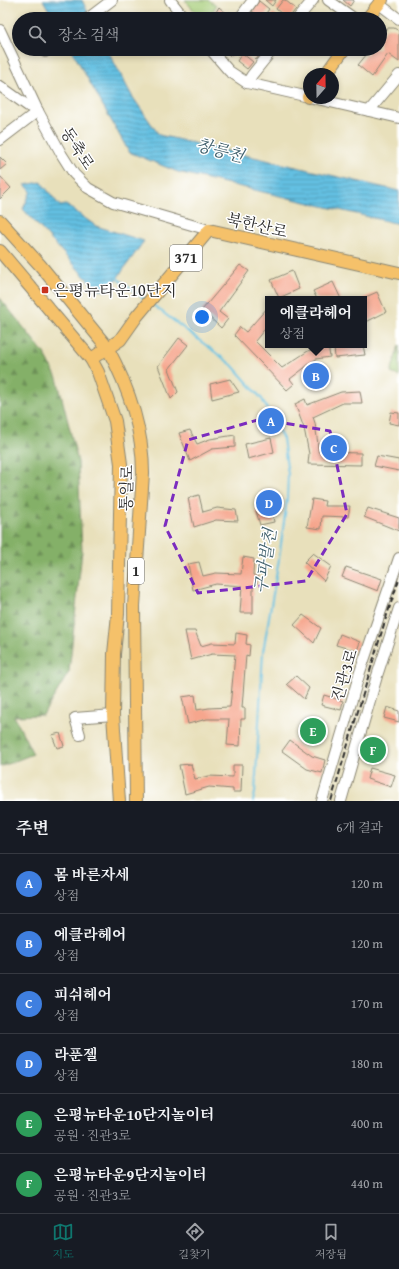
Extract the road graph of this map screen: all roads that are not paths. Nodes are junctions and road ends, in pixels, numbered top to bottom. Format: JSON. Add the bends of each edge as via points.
{"nodes":[{"id":1,"x":112,"y":0,"type":"edge"},
{"id":2,"x":170,"y":0,"type":"edge"},
{"id":3,"x":253,"y":0,"type":"edge"},
{"id":4,"x":313,"y":0,"type":"edge"},
{"id":5,"x":328,"y":0,"type":"edge"},
{"id":6,"x":381,"y":2,"type":"edge"},
{"id":7,"x":96,"y":12,"type":"edge"},
{"id":8,"x":179,"y":12,"type":"edge"},
{"id":9,"x":244,"y":12,"type":"edge"},
{"id":10,"x":303,"y":12,"type":"edge"},
{"id":11,"x":345,"y":12,"type":"edge"},
{"id":12,"x":373,"y":12,"type":"edge"},
{"id":13,"x":399,"y":19,"type":"edge"},
{"id":14,"x":0,"y":30,"type":"edge"},
{"id":15,"x":12,"y":56,"type":"edge"},
{"id":16,"x":12,"y":56,"type":"edge"},
{"id":17,"x":218,"y":56,"type":"edge"},
{"id":18,"x":267,"y":56,"type":"edge"},
{"id":19,"x":339,"y":56,"type":"edge"},
{"id":20,"x":330,"y":68,"type":"edge"},
{"id":21,"x":399,"y":75,"type":"edge"},
{"id":22,"x":247,"y":83,"type":"junction"},
{"id":23,"x":0,"y":86,"type":"edge"},
{"id":24,"x":303,"y":95,"type":"edge"},
{"id":25,"x":339,"y":104,"type":"edge"},
{"id":26,"x":38,"y":111,"type":"junction"},
{"id":27,"x":369,"y":111,"type":"junction"},
{"id":28,"x":399,"y":118,"type":"edge"},
{"id":29,"x":0,"y":140,"type":"edge"},
{"id":30,"x":0,"y":221,"type":"edge"},
{"id":31,"x":209,"y":230,"type":"junction"},
{"id":32,"x":0,"y":251,"type":"edge"},
{"id":33,"x":399,"y":273,"type":"edge"},
{"id":34,"x":107,"y":347,"type":"junction"},
{"id":35,"x":91,"y":358,"type":"junction"},
{"id":36,"x":399,"y":558,"type":"edge"},
{"id":37,"x":399,"y":608,"type":"edge"},
{"id":38,"x":113,"y":715,"type":"junction"},
{"id":39,"x":80,"y":735,"type":"dead end"},
{"id":40,"x":119,"y":801,"type":"edge"},
{"id":41,"x":136,"y":801,"type":"edge"},
{"id":42,"x":322,"y":801,"type":"edge"},
{"id":43,"x":341,"y":801,"type":"edge"}],
"edges":[{"from":1,"to":7,"type":"street"},
{"from":2,"to":8,"type":"street"},
{"from":3,"to":9,"type":"street"},
{"from":4,"to":10,"type":"street"},
{"from":5,"to":11,"type":"street"},
{"from":6,"to":12,"type":"main road"},
{"from":6,"to":13,"type":"street"},
{"from":14,"to":15,"type":"street","name":"동축로"},
{"from":16,"to":26,"type":"street","name":"동축로"},
{"from":17,"to":22,"type":"street","via":[[229,71]]},
{"from":18,"to":22,"type":"street"},
{"from":19,"to":20,"type":"main road"},
{"from":21,"to":27,"type":"street"},
{"from":22,"to":24,"type":"street"},
{"from":23,"to":26,"type":"street"},
{"from":25,"to":27,"type":"street"},
{"from":26,"to":29,"type":"street"},
{"from":26,"to":31,"type":"street","name":"동축로","via":[[74,174],[88,188],[113,202]]},
{"from":27,"to":28,"type":"street"},
{"from":30,"to":34,"type":"main road","name":"통일로","number":"1","via":[[40,265]]},
{"from":31,"to":33,"type":"main road","name":"북한산로","number":"371"},
{"from":31,"to":34,"type":"main road","name":"북한산로","number":"371","via":[[120,340]]},
{"from":32,"to":35,"type":"main road","name":"통일로","number":"1"},
{"from":34,"to":35,"type":"main road","name":"북한산로","number":"371"},
{"from":34,"to":41,"type":"main road","name":"통일로","number":"1","via":[[129,397],[143,456],[134,606]]},
{"from":35,"to":38,"type":"main road","name":"통일로","number":"1","via":[[115,421],[121,464]]},
{"from":36,"to":42,"type":"street","name":"진관3로","via":[[360,672]]},
{"from":37,"to":43,"type":"street","name":"진관3로"},
{"from":38,"to":39,"type":"street","via":[[75,718]]},
{"from":38,"to":40,"type":"main road","name":"통일로","number":"1"}]}
